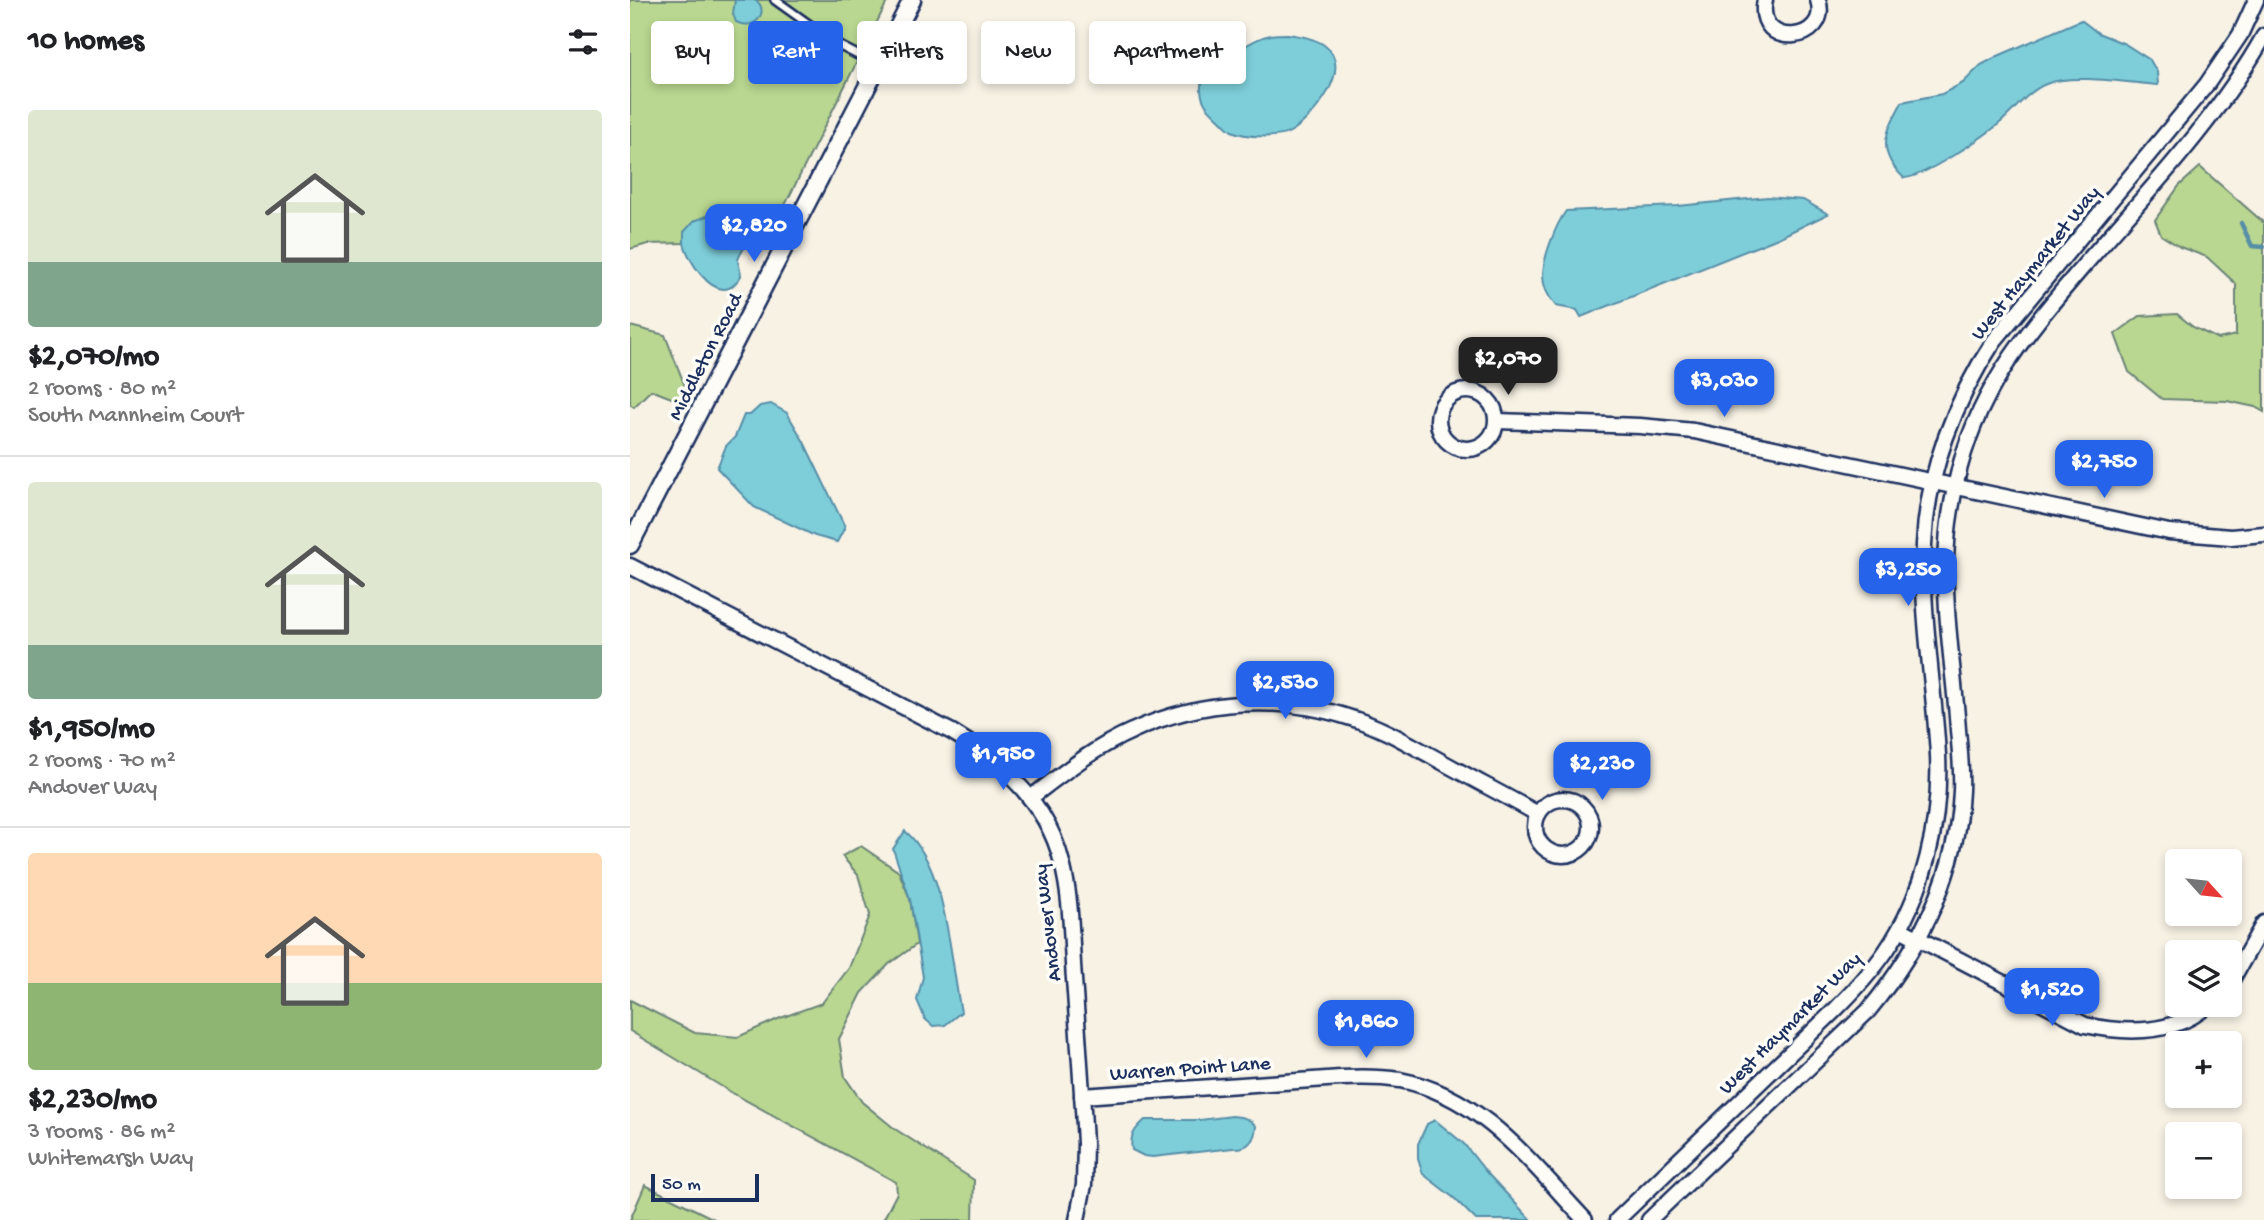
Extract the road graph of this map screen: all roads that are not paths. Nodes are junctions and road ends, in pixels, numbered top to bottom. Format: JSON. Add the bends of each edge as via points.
{"nodes":[{"id":1,"x":775,"y":0,"type":"edge"},
{"id":2,"x":912,"y":0,"type":"edge"},
{"id":3,"x":1765,"y":0,"type":"edge"},
{"id":4,"x":1818,"y":0,"type":"edge"},
{"id":5,"x":2256,"y":0,"type":"edge"},
{"id":6,"x":901,"y":21,"type":"edge"},
{"id":7,"x":2264,"y":36,"type":"edge"},
{"id":8,"x":857,"y":55,"type":"edge"},
{"id":9,"x":869,"y":84,"type":"edge"},
{"id":10,"x":2137,"y":170,"type":"junction"},
{"id":11,"x":2153,"y":184,"type":"junction"},
{"id":12,"x":1497,"y":421,"type":"junction"},
{"id":13,"x":1944,"y":483,"type":"junction"},
{"id":14,"x":2264,"y":534,"type":"edge"},
{"id":15,"x":630,"y":545,"type":"edge"},
{"id":16,"x":630,"y":566,"type":"edge"},
{"id":17,"x":1030,"y":798,"type":"junction"},
{"id":18,"x":1538,"y":814,"type":"junction"},
{"id":19,"x":2264,"y":923,"type":"edge"},
{"id":20,"x":1900,"y":929,"type":"junction"},
{"id":21,"x":1919,"y":939,"type":"junction"},
{"id":22,"x":2242,"y":962,"type":"edge"},
{"id":23,"x":2188,"y":1017,"type":"edge"},
{"id":24,"x":1082,"y":1096,"type":"junction"},
{"id":25,"x":1077,"y":1220,"type":"edge"},
{"id":26,"x":1585,"y":1220,"type":"edge"},
{"id":27,"x":1617,"y":1220,"type":"edge"},
{"id":28,"x":1649,"y":1220,"type":"edge"}],
"edges":[{"from":1,"to":8,"type":"lane"},
{"from":2,"to":6,"type":"street","name":"Middleton Road"},
{"from":3,"to":4,"type":"street","via":[[1767,24],[1779,34],[1793,37],[1807,32],[1817,21]]},
{"from":5,"to":10,"type":"street","name":"West Haymarket Way","via":[[2225,60]]},
{"from":7,"to":11,"type":"street","name":"West Haymarket Way","via":[[2233,87]]},
{"from":9,"to":15,"type":"street","name":"Middleton Road"},
{"from":10,"to":11,"type":"street"},
{"from":10,"to":13,"type":"street","name":"West Haymarket Way","via":[[2017,311],[1978,366],[1947,435]]},
{"from":11,"to":13,"type":"street","name":"West Haymarket Way","via":[[2003,367]]},
{"from":12,"to":12,"type":"street","via":[[1492,404],[1471,390],[1447,399],[1439,415],[1442,434],[1465,449],[1490,438]]},
{"from":12,"to":13,"type":"street","via":[[1694,431]]},
{"from":13,"to":14,"type":"street","via":[[2169,532],[2231,537]]},
{"from":13,"to":20,"type":"street","name":"West Haymarket Way","via":[[1925,532],[1923,575],[1938,756],[1935,821],[1916,893]]},
{"from":13,"to":21,"type":"street","name":"West Haymarket Way","via":[[1961,790],[1946,874]]},
{"from":16,"to":17,"type":"street","name":"Andover Way","via":[[952,732],[1009,773]]},
{"from":17,"to":18,"type":"street","via":[[1090,755],[1154,721],[1213,706],[1271,702],[1335,712],[1385,731]]},
{"from":17,"to":24,"type":"street","name":"Andover Way","via":[[1057,845],[1068,888]]},
{"from":18,"to":18,"type":"street","via":[[1535,834],[1546,850],[1565,856],[1589,840],[1591,821],[1575,801],[1558,799]]},
{"from":19,"to":22,"type":"street"},
{"from":20,"to":21,"type":"street"},
{"from":20,"to":27,"type":"street","name":"West Haymarket Way","via":[[1835,1011]]},
{"from":21,"to":23,"type":"street","via":[[2085,1025],[2134,1032]]},
{"from":21,"to":28,"type":"street","name":"West Haymarket Way","via":[[1868,1011]]},
{"from":24,"to":25,"type":"street","name":"Andover Way","via":[[1084,1185]]},
{"from":24,"to":26,"type":"street","name":"Warren Point Lane","via":[[1341,1078],[1408,1082],[1451,1098],[1497,1127]]}]}
